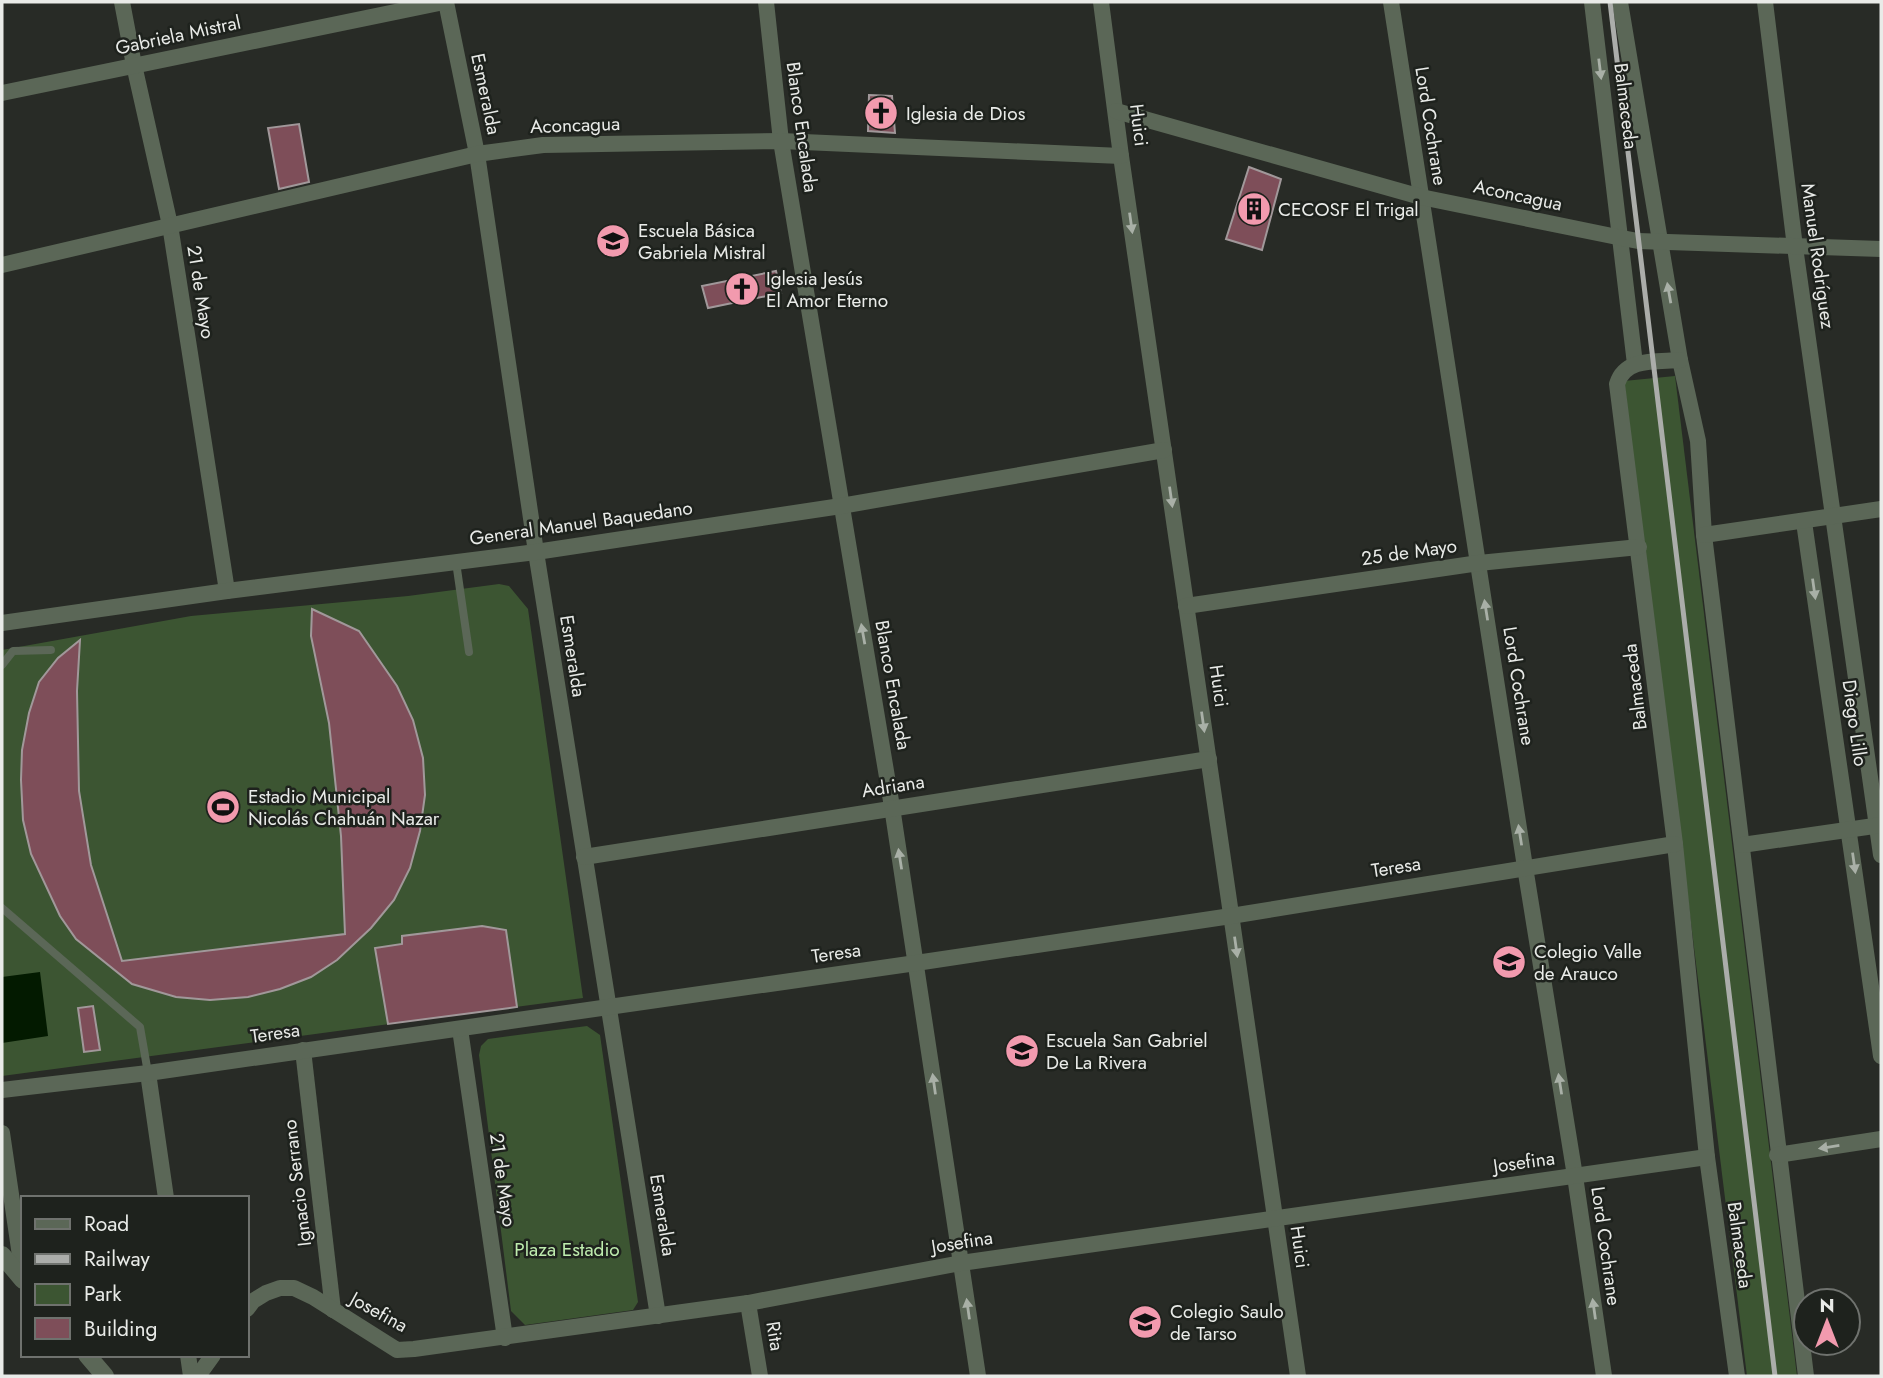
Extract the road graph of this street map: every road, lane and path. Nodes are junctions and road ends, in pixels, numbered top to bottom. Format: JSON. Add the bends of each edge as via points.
{"nodes":[{"id":1,"x":122,"y":2,"type":"edge"},
{"id":2,"x":445,"y":2,"type":"edge"},
{"id":3,"x":766,"y":2,"type":"edge"},
{"id":4,"x":1101,"y":2,"type":"edge"},
{"id":5,"x":1391,"y":2,"type":"edge"},
{"id":6,"x":1592,"y":2,"type":"edge"},
{"id":7,"x":1620,"y":2,"type":"edge"},
{"id":8,"x":1765,"y":2,"type":"edge"},
{"id":9,"x":134,"y":65,"type":"junction"},
{"id":10,"x":2,"y":93,"type":"edge"},
{"id":11,"x":1116,"y":111,"type":"junction"},
{"id":12,"x":781,"y":141,"type":"junction"},
{"id":13,"x":477,"y":154,"type":"junction"},
{"id":14,"x":1121,"y":156,"type":"junction"},
{"id":15,"x":1421,"y":197,"type":"junction"},
{"id":16,"x":170,"y":225,"type":"junction"},
{"id":17,"x":1622,"y":238,"type":"junction"},
{"id":18,"x":1660,"y":241,"type":"junction"},
{"id":19,"x":1795,"y":247,"type":"junction"},
{"id":20,"x":1881,"y":249,"type":"edge"},
{"id":21,"x":2,"y":265,"type":"edge"},
{"id":22,"x":1680,"y":360,"type":"junction"},
{"id":23,"x":1635,"y":364,"type":"junction"},
{"id":24,"x":1164,"y":450,"type":"junction"},
{"id":25,"x":841,"y":506,"type":"junction"},
{"id":26,"x":1881,"y":509,"type":"edge"},
{"id":27,"x":1834,"y":516,"type":"junction"},
{"id":28,"x":1804,"y":522,"type":"junction"},
{"id":29,"x":1704,"y":535,"type":"junction"},
{"id":30,"x":1639,"y":547,"type":"junction"},
{"id":31,"x":536,"y":552,"type":"junction"},
{"id":32,"x":456,"y":562,"type":"junction"},
{"id":33,"x":1479,"y":563,"type":"junction"},
{"id":34,"x":227,"y":591,"type":"junction"},
{"id":35,"x":1186,"y":606,"type":"junction"},
{"id":36,"x":2,"y":623,"type":"edge"},
{"id":37,"x":51,"y":650,"type":"dead end"},
{"id":38,"x":469,"y":652,"type":"dead end"},
{"id":39,"x":2,"y":665,"type":"edge"},
{"id":40,"x":1209,"y":759,"type":"junction"},
{"id":41,"x":892,"y":807,"type":"junction"},
{"id":42,"x":1879,"y":825,"type":"edge"},
{"id":43,"x":1849,"y":829,"type":"junction"},
{"id":44,"x":1675,"y":844,"type":"junction"},
{"id":45,"x":1742,"y":845,"type":"junction"},
{"id":46,"x":1881,"y":855,"type":"edge"},
{"id":47,"x":584,"y":857,"type":"junction"},
{"id":48,"x":1525,"y":867,"type":"junction"},
{"id":49,"x":2,"y":908,"type":"edge"},
{"id":50,"x":1231,"y":916,"type":"junction"},
{"id":51,"x":916,"y":963,"type":"junction"},
{"id":52,"x":609,"y":1006,"type":"junction"},
{"id":53,"x":460,"y":1029,"type":"junction"},
{"id":54,"x":303,"y":1050,"type":"junction"},
{"id":55,"x":1881,"y":1056,"type":"edge"},
{"id":56,"x":148,"y":1073,"type":"junction"},
{"id":57,"x":2,"y":1090,"type":"edge"},
{"id":58,"x":2,"y":1133,"type":"edge"},
{"id":59,"x":1881,"y":1139,"type":"edge"},
{"id":60,"x":1777,"y":1155,"type":"junction"},
{"id":61,"x":1707,"y":1157,"type":"junction"},
{"id":62,"x":1575,"y":1176,"type":"junction"},
{"id":63,"x":166,"y":1196,"type":"edge"},
{"id":64,"x":1275,"y":1218,"type":"junction"},
{"id":65,"x":2,"y":1255,"type":"edge"},
{"id":66,"x":961,"y":1263,"type":"junction"},
{"id":67,"x":21,"y":1264,"type":"edge"},
{"id":68,"x":21,"y":1276,"type":"edge"},
{"id":69,"x":748,"y":1303,"type":"junction"},
{"id":70,"x":248,"y":1308,"type":"edge"},
{"id":71,"x":332,"y":1310,"type":"junction"},
{"id":72,"x":658,"y":1316,"type":"junction"},
{"id":73,"x":505,"y":1338,"type":"junction"},
{"id":74,"x":188,"y":1357,"type":"edge"},
{"id":75,"x":212,"y":1357,"type":"edge"},
{"id":76,"x":191,"y":1376,"type":"edge"},
{"id":77,"x":198,"y":1376,"type":"edge"},
{"id":78,"x":760,"y":1376,"type":"edge"},
{"id":79,"x":978,"y":1376,"type":"edge"},
{"id":80,"x":1298,"y":1376,"type":"edge"},
{"id":81,"x":1604,"y":1376,"type":"edge"},
{"id":82,"x":1737,"y":1376,"type":"edge"},
{"id":83,"x":1805,"y":1376,"type":"edge"}],
"edges":[{"from":1,"to":9,"type":"street","name":"21 de Mayo"},
{"from":2,"to":9,"type":"street","name":"Gabriela Mistral"},
{"from":2,"to":13,"type":"street","name":"Esmeralda"},
{"from":3,"to":12,"type":"street","name":"Blanco Encalada"},
{"from":4,"to":11,"type":"street","name":"Huici"},
{"from":5,"to":15,"type":"street","name":"Lord Cochrane"},
{"from":6,"to":17,"type":"street","name":"Balmaceda","one_way":true},
{"from":7,"to":18,"type":"street","name":"Balmaceda"},
{"from":8,"to":19,"type":"street","name":"Manuel Rodríguez"},
{"from":9,"to":10,"type":"street","name":"Gabriela Mistral"},
{"from":9,"to":16,"type":"street","name":"21 de Mayo"},
{"from":11,"to":14,"type":"street","name":"Huici"},
{"from":11,"to":15,"type":"street","name":"Aconcagua"},
{"from":12,"to":13,"type":"street","name":"Aconcagua","via":[[543,145]]},
{"from":12,"to":14,"type":"street","name":"Aconcagua"},
{"from":12,"to":25,"type":"street","name":"Blanco Encalada"},
{"from":13,"to":16,"type":"street","name":"Aconcagua"},
{"from":13,"to":31,"type":"street","name":"Esmeralda"},
{"from":14,"to":24,"type":"street","name":"Huici","one_way":true},
{"from":15,"to":17,"type":"street","name":"Aconcagua"},
{"from":15,"to":33,"type":"street","name":"Lord Cochrane"},
{"from":16,"to":21,"type":"street","name":"Aconcagua"},
{"from":16,"to":34,"type":"street","name":"21 de Mayo"},
{"from":17,"to":18,"type":"street","name":"Aconcagua"},
{"from":17,"to":23,"type":"street","name":"Balmaceda"},
{"from":18,"to":19,"type":"street","name":"Aconcagua"},
{"from":22,"to":18,"type":"street","name":"Balmaceda","one_way":true},
{"from":19,"to":20,"type":"street","name":"Aconcagua"},
{"from":19,"to":27,"type":"street","name":"Manuel Rodríguez"},
{"from":22,"to":23,"type":"street"},
{"from":22,"to":29,"type":"street","name":"Balmaceda","via":[[1698,441]]},
{"from":23,"to":30,"type":"street","name":"Balmaceda","via":[[1620,374],[1617,384]]},
{"from":24,"to":25,"type":"street","name":"General Manuel Baquedano"},
{"from":24,"to":35,"type":"street","name":"Huici","one_way":true},
{"from":25,"to":31,"type":"street","name":"General Manuel Baquedano"},
{"from":41,"to":25,"type":"street","name":"Blanco Encalada","one_way":true},
{"from":26,"to":27,"type":"street"},
{"from":27,"to":28,"type":"street"},
{"from":27,"to":42,"type":"street","name":"Diego Lillo"},
{"from":28,"to":29,"type":"street"},
{"from":28,"to":43,"type":"street","name":"Diego Lillo","one_way":true},
{"from":29,"to":45,"type":"street","name":"Balmaceda"},
{"from":30,"to":33,"type":"street","name":"25 de Mayo"},
{"from":30,"to":44,"type":"street","name":"Balmaceda"},
{"from":31,"to":32,"type":"street","name":"General Manuel Baquedano"},
{"from":31,"to":47,"type":"street","name":"Esmeralda"},
{"from":32,"to":34,"type":"street","name":"General Manuel Baquedano"},
{"from":32,"to":38,"type":"lane"},
{"from":33,"to":35,"type":"street","name":"25 de Mayo"},
{"from":48,"to":33,"type":"street","name":"Lord Cochrane","one_way":true},
{"from":34,"to":36,"type":"street","name":"General Manuel Baquedano"},
{"from":35,"to":40,"type":"street","name":"Huici","one_way":true},
{"from":37,"to":39,"type":"lane","via":[[13,651]]},
{"from":40,"to":41,"type":"street","name":"Adriana"},
{"from":40,"to":50,"type":"street","name":"Huici"},
{"from":41,"to":47,"type":"street","name":"Adriana"},
{"from":51,"to":41,"type":"street","name":"Blanco Encalada","one_way":true},
{"from":42,"to":43,"type":"street"},
{"from":42,"to":46,"type":"street","name":"Diego Lillo"},
{"from":43,"to":45,"type":"street"},
{"from":43,"to":55,"type":"street","name":"Diego Lillo","one_way":true},
{"from":44,"to":48,"type":"street","name":"Teresa"},
{"from":44,"to":61,"type":"street","name":"Balmaceda"},
{"from":45,"to":60,"type":"street","name":"Balmaceda"},
{"from":47,"to":52,"type":"street","name":"Esmeralda"},
{"from":48,"to":50,"type":"street","name":"Teresa"},
{"from":62,"to":48,"type":"street","name":"Lord Cochrane","one_way":true},
{"from":49,"to":56,"type":"lane","via":[[140,1027]]},
{"from":50,"to":51,"type":"street","name":"Teresa"},
{"from":50,"to":64,"type":"street","name":"Huici","one_way":true},
{"from":51,"to":52,"type":"street","name":"Teresa"},
{"from":66,"to":51,"type":"street","name":"Blanco Encalada","one_way":true},
{"from":52,"to":53,"type":"street","name":"Teresa"},
{"from":52,"to":72,"type":"street","name":"Esmeralda"},
{"from":53,"to":54,"type":"street","name":"Teresa"},
{"from":53,"to":73,"type":"street","name":"21 de Mayo"},
{"from":54,"to":56,"type":"street","name":"Teresa"},
{"from":54,"to":71,"type":"street","name":"Ignacio Serrano"},
{"from":56,"to":57,"type":"street","name":"Teresa"},
{"from":56,"to":63,"type":"street"},
{"from":58,"to":67,"type":"street"},
{"from":59,"to":60,"type":"street","one_way":true},
{"from":60,"to":83,"type":"street","name":"Balmaceda"},
{"from":61,"to":62,"type":"street","name":"Josefina"},
{"from":61,"to":82,"type":"street","name":"Balmaceda"},
{"from":62,"to":64,"type":"street","name":"Josefina"},
{"from":81,"to":62,"type":"street","name":"Lord Cochrane","one_way":true},
{"from":64,"to":66,"type":"street","name":"Josefina"},
{"from":64,"to":80,"type":"street","name":"Huici"},
{"from":65,"to":68,"type":"street"},
{"from":66,"to":69,"type":"street","name":"Josefina"},
{"from":79,"to":66,"type":"street","name":"Blanco Encalada","one_way":true},
{"from":69,"to":72,"type":"street","name":"Josefina"},
{"from":69,"to":78,"type":"street","name":"Rita"},
{"from":70,"to":71,"type":"street","name":"Josefina","via":[[253,1300],[280,1288],[294,1288]]},
{"from":71,"to":73,"type":"street","name":"Josefina","via":[[397,1350]]},
{"from":72,"to":73,"type":"street","name":"Josefina"},
{"from":74,"to":76,"type":"street"},
{"from":75,"to":77,"type":"street"}]}
